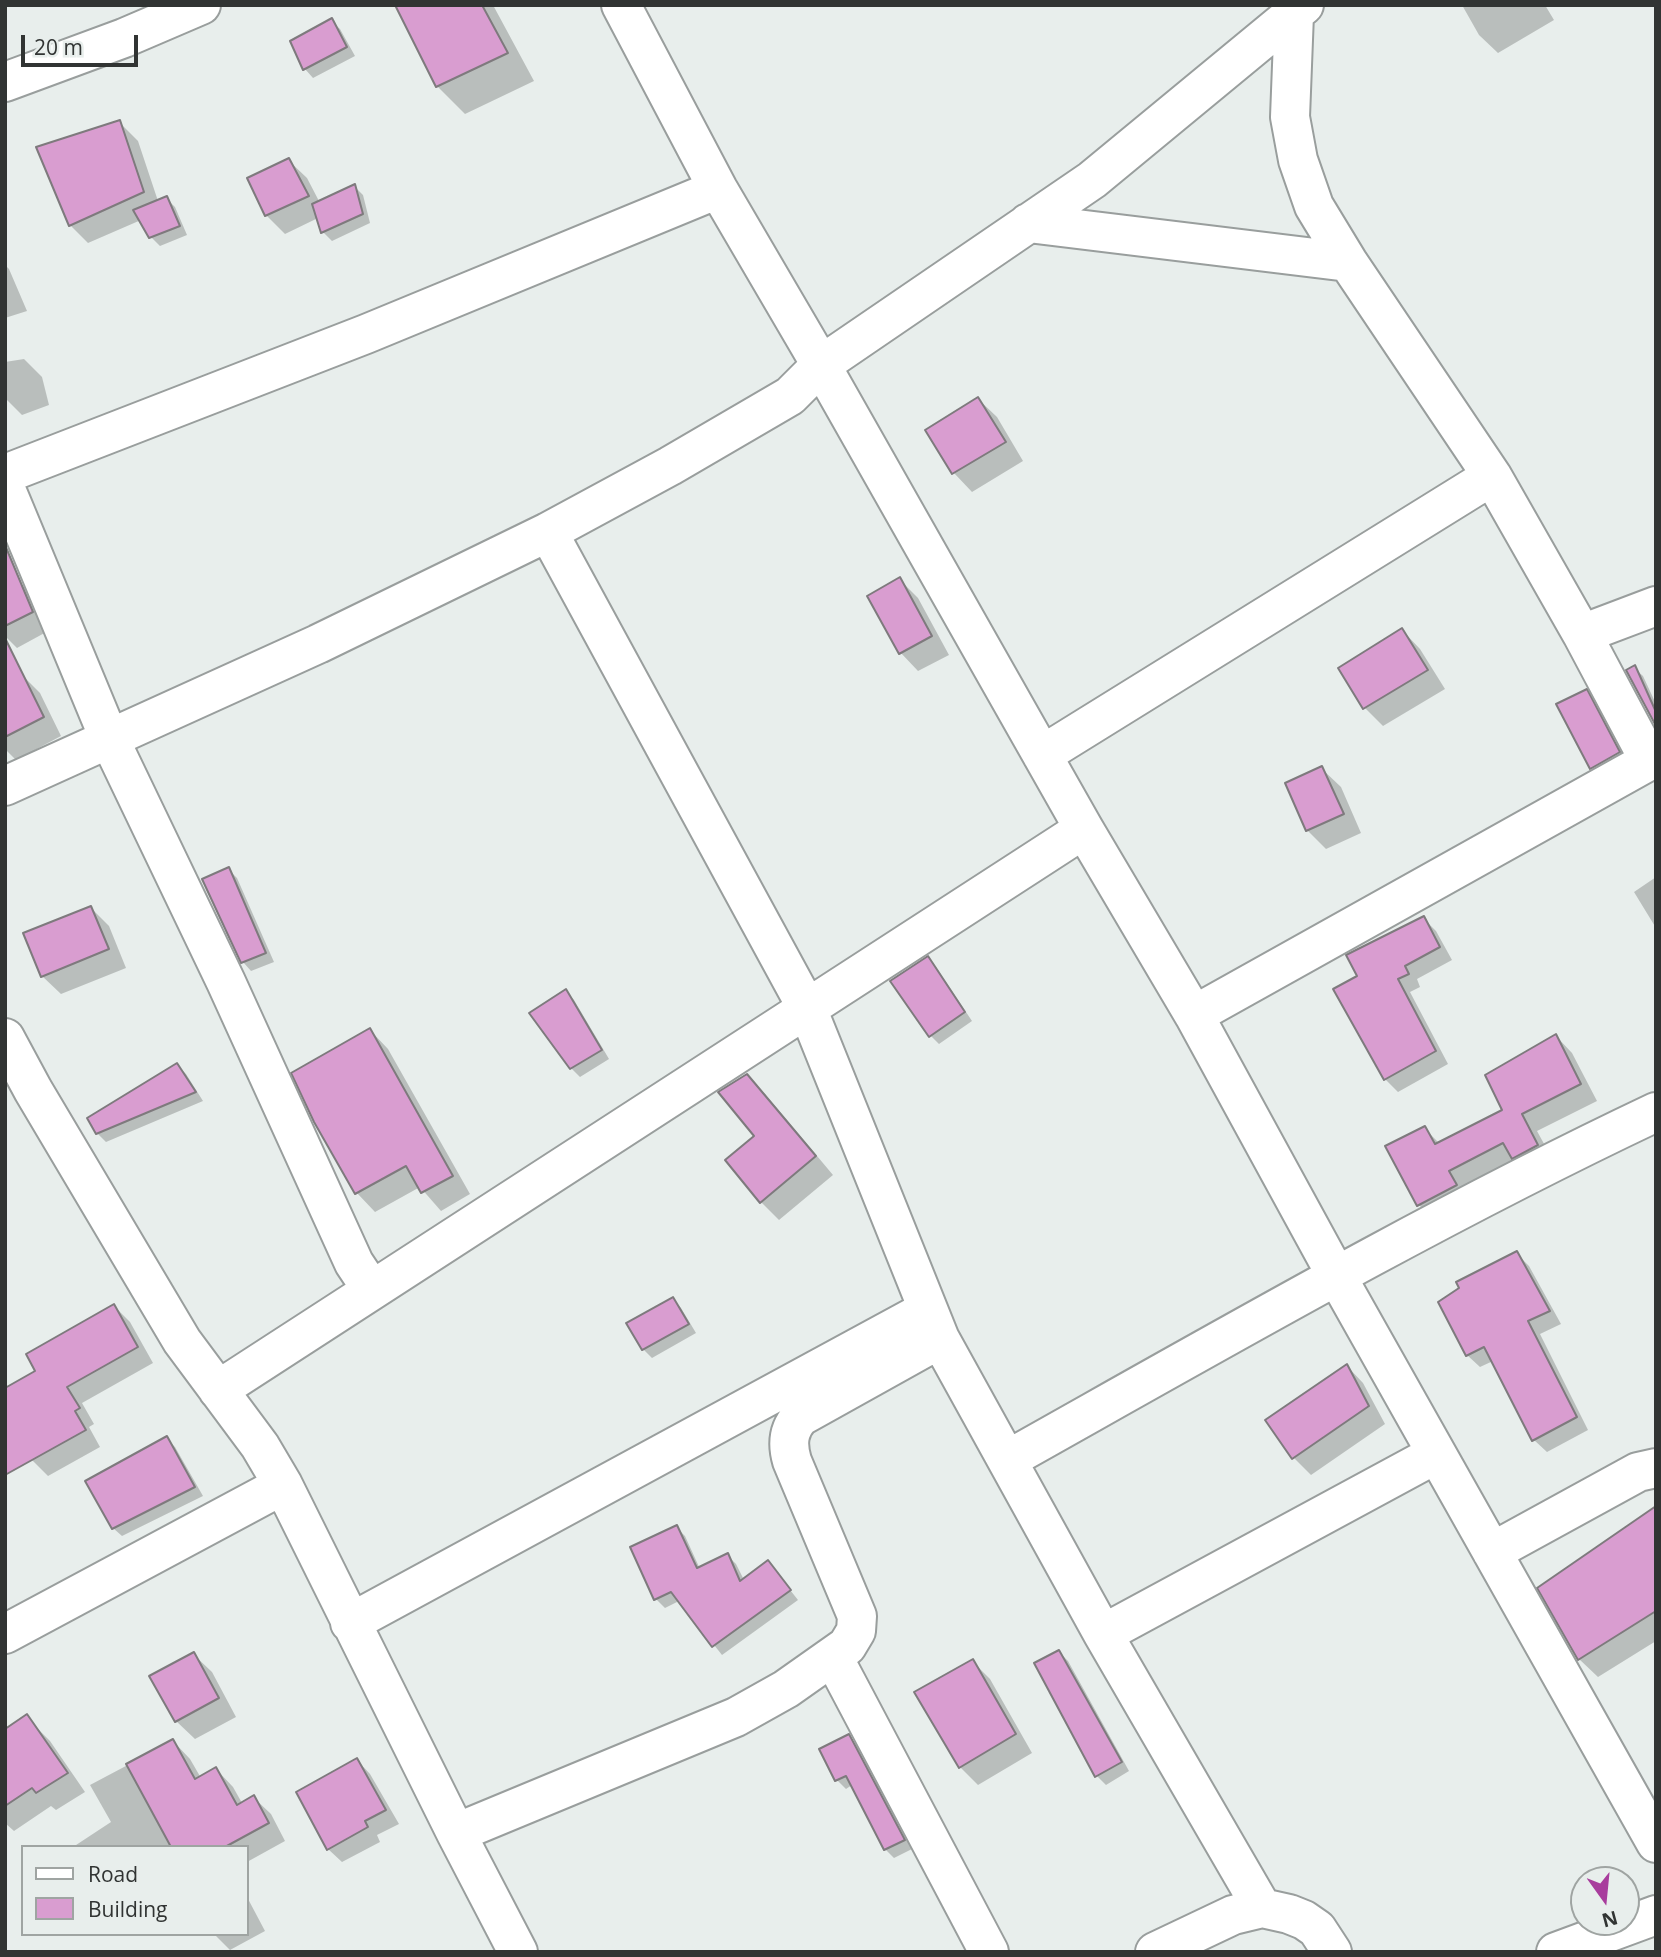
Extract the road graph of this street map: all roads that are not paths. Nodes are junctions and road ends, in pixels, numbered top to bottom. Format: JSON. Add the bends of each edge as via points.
{"nodes":[{"id":1,"x":201,"y":5,"type":"edge"},
{"id":2,"x":621,"y":5,"type":"edge"},
{"id":3,"x":1299,"y":10,"type":"edge"},
{"id":4,"x":5,"y":82,"type":"edge"},
{"id":5,"x":718,"y":189,"type":"junction"},
{"id":6,"x":1028,"y":223,"type":"junction"},
{"id":7,"x":1348,"y":262,"type":"junction"},
{"id":8,"x":821,"y":365,"type":"junction"},
{"id":9,"x":5,"y":474,"type":"edge"},
{"id":10,"x":1492,"y":476,"type":"junction"},
{"id":11,"x":5,"y":487,"type":"edge"},
{"id":12,"x":548,"y":532,"type":"junction"},
{"id":13,"x":1656,"y":606,"type":"edge"},
{"id":14,"x":1582,"y":634,"type":"junction"},
{"id":15,"x":109,"y":738,"type":"junction"},
{"id":16,"x":1042,"y":755,"type":"junction"},
{"id":17,"x":1652,"y":759,"type":"edge"},
{"id":18,"x":5,"y":786,"type":"edge"},
{"id":19,"x":1084,"y":829,"type":"junction"},
{"id":20,"x":807,"y":1008,"type":"junction"},
{"id":21,"x":1194,"y":1015,"type":"junction"},
{"id":22,"x":5,"y":1038,"type":"edge"},
{"id":23,"x":1656,"y":1112,"type":"edge"},
{"id":24,"x":1336,"y":1275,"type":"junction"},
{"id":25,"x":372,"y":1290,"type":"junction"},
{"id":26,"x":933,"y":1324,"type":"junction"},
{"id":27,"x":218,"y":1390,"type":"junction"},
{"id":28,"x":1436,"y":1454,"type":"junction"},
{"id":29,"x":1007,"y":1460,"type":"junction"},
{"id":30,"x":1656,"y":1468,"type":"edge"},
{"id":31,"x":283,"y":1485,"type":"junction"},
{"id":32,"x":1492,"y":1552,"type":"junction"},
{"id":33,"x":350,"y":1623,"type":"junction"},
{"id":34,"x":5,"y":1634,"type":"edge"},
{"id":35,"x":1103,"y":1634,"type":"junction"},
{"id":36,"x":833,"y":1657,"type":"junction"},
{"id":37,"x":456,"y":1833,"type":"junction"},
{"id":38,"x":1656,"y":1843,"type":"edge"},
{"id":39,"x":1262,"y":1908,"type":"junction"},
{"id":40,"x":1656,"y":1915,"type":"edge"},
{"id":41,"x":518,"y":1952,"type":"edge"},
{"id":42,"x":989,"y":1952,"type":"edge"},
{"id":43,"x":1155,"y":1952,"type":"edge"},
{"id":44,"x":1332,"y":1952,"type":"edge"},
{"id":45,"x":1556,"y":1952,"type":"edge"}],
"edges":[{"from":1,"to":4,"type":"street"},
{"from":2,"to":5,"type":"street"},
{"from":3,"to":6,"type":"street","via":[[1092,180]]},
{"from":3,"to":7,"type":"street","via":[[1290,117],[1297,160],[1314,206]]},
{"from":5,"to":8,"type":"street"},
{"from":5,"to":9,"type":"street","via":[[366,334]]},
{"from":6,"to":7,"type":"street"},
{"from":6,"to":8,"type":"street"},
{"from":7,"to":10,"type":"street"},
{"from":8,"to":12,"type":"street","via":[[790,396]]},
{"from":8,"to":16,"type":"street"},
{"from":10,"to":14,"type":"street"},
{"from":10,"to":16,"type":"street"},
{"from":11,"to":15,"type":"street"},
{"from":12,"to":15,"type":"street","via":[[318,644]]},
{"from":12,"to":20,"type":"street"},
{"from":13,"to":14,"type":"street"},
{"from":14,"to":17,"type":"street"},
{"from":15,"to":18,"type":"street"},
{"from":15,"to":25,"type":"street","via":[[354,1263]]},
{"from":16,"to":19,"type":"street"},
{"from":17,"to":21,"type":"street"},
{"from":19,"to":20,"type":"street"},
{"from":19,"to":21,"type":"street"},
{"from":20,"to":25,"type":"street"},
{"from":20,"to":26,"type":"street"},
{"from":21,"to":24,"type":"street"},
{"from":22,"to":27,"type":"street","via":[[182,1341]]},
{"from":23,"to":24,"type":"street"},
{"from":24,"to":28,"type":"street"},
{"from":24,"to":29,"type":"street"},
{"from":25,"to":27,"type":"street"},
{"from":26,"to":29,"type":"street"},
{"from":26,"to":33,"type":"street"},
{"from":26,"to":36,"type":"street","via":[[800,1416],[789,1436],[792,1461],[858,1616],[856,1631]]},
{"from":27,"to":31,"type":"street"},
{"from":28,"to":32,"type":"street"},
{"from":28,"to":35,"type":"street"},
{"from":29,"to":35,"type":"street"},
{"from":30,"to":32,"type":"street","via":[[1638,1472]]},
{"from":31,"to":33,"type":"street"},
{"from":31,"to":34,"type":"street"},
{"from":32,"to":38,"type":"street"},
{"from":33,"to":37,"type":"street"},
{"from":35,"to":39,"type":"street"},
{"from":36,"to":37,"type":"street","via":[[736,1717]]},
{"from":36,"to":42,"type":"street"},
{"from":37,"to":41,"type":"street"},
{"from":39,"to":43,"type":"street","via":[[1233,1915]]},
{"from":39,"to":44,"type":"street","via":[[1289,1914],[1317,1928]]},
{"from":40,"to":45,"type":"street"}]}
